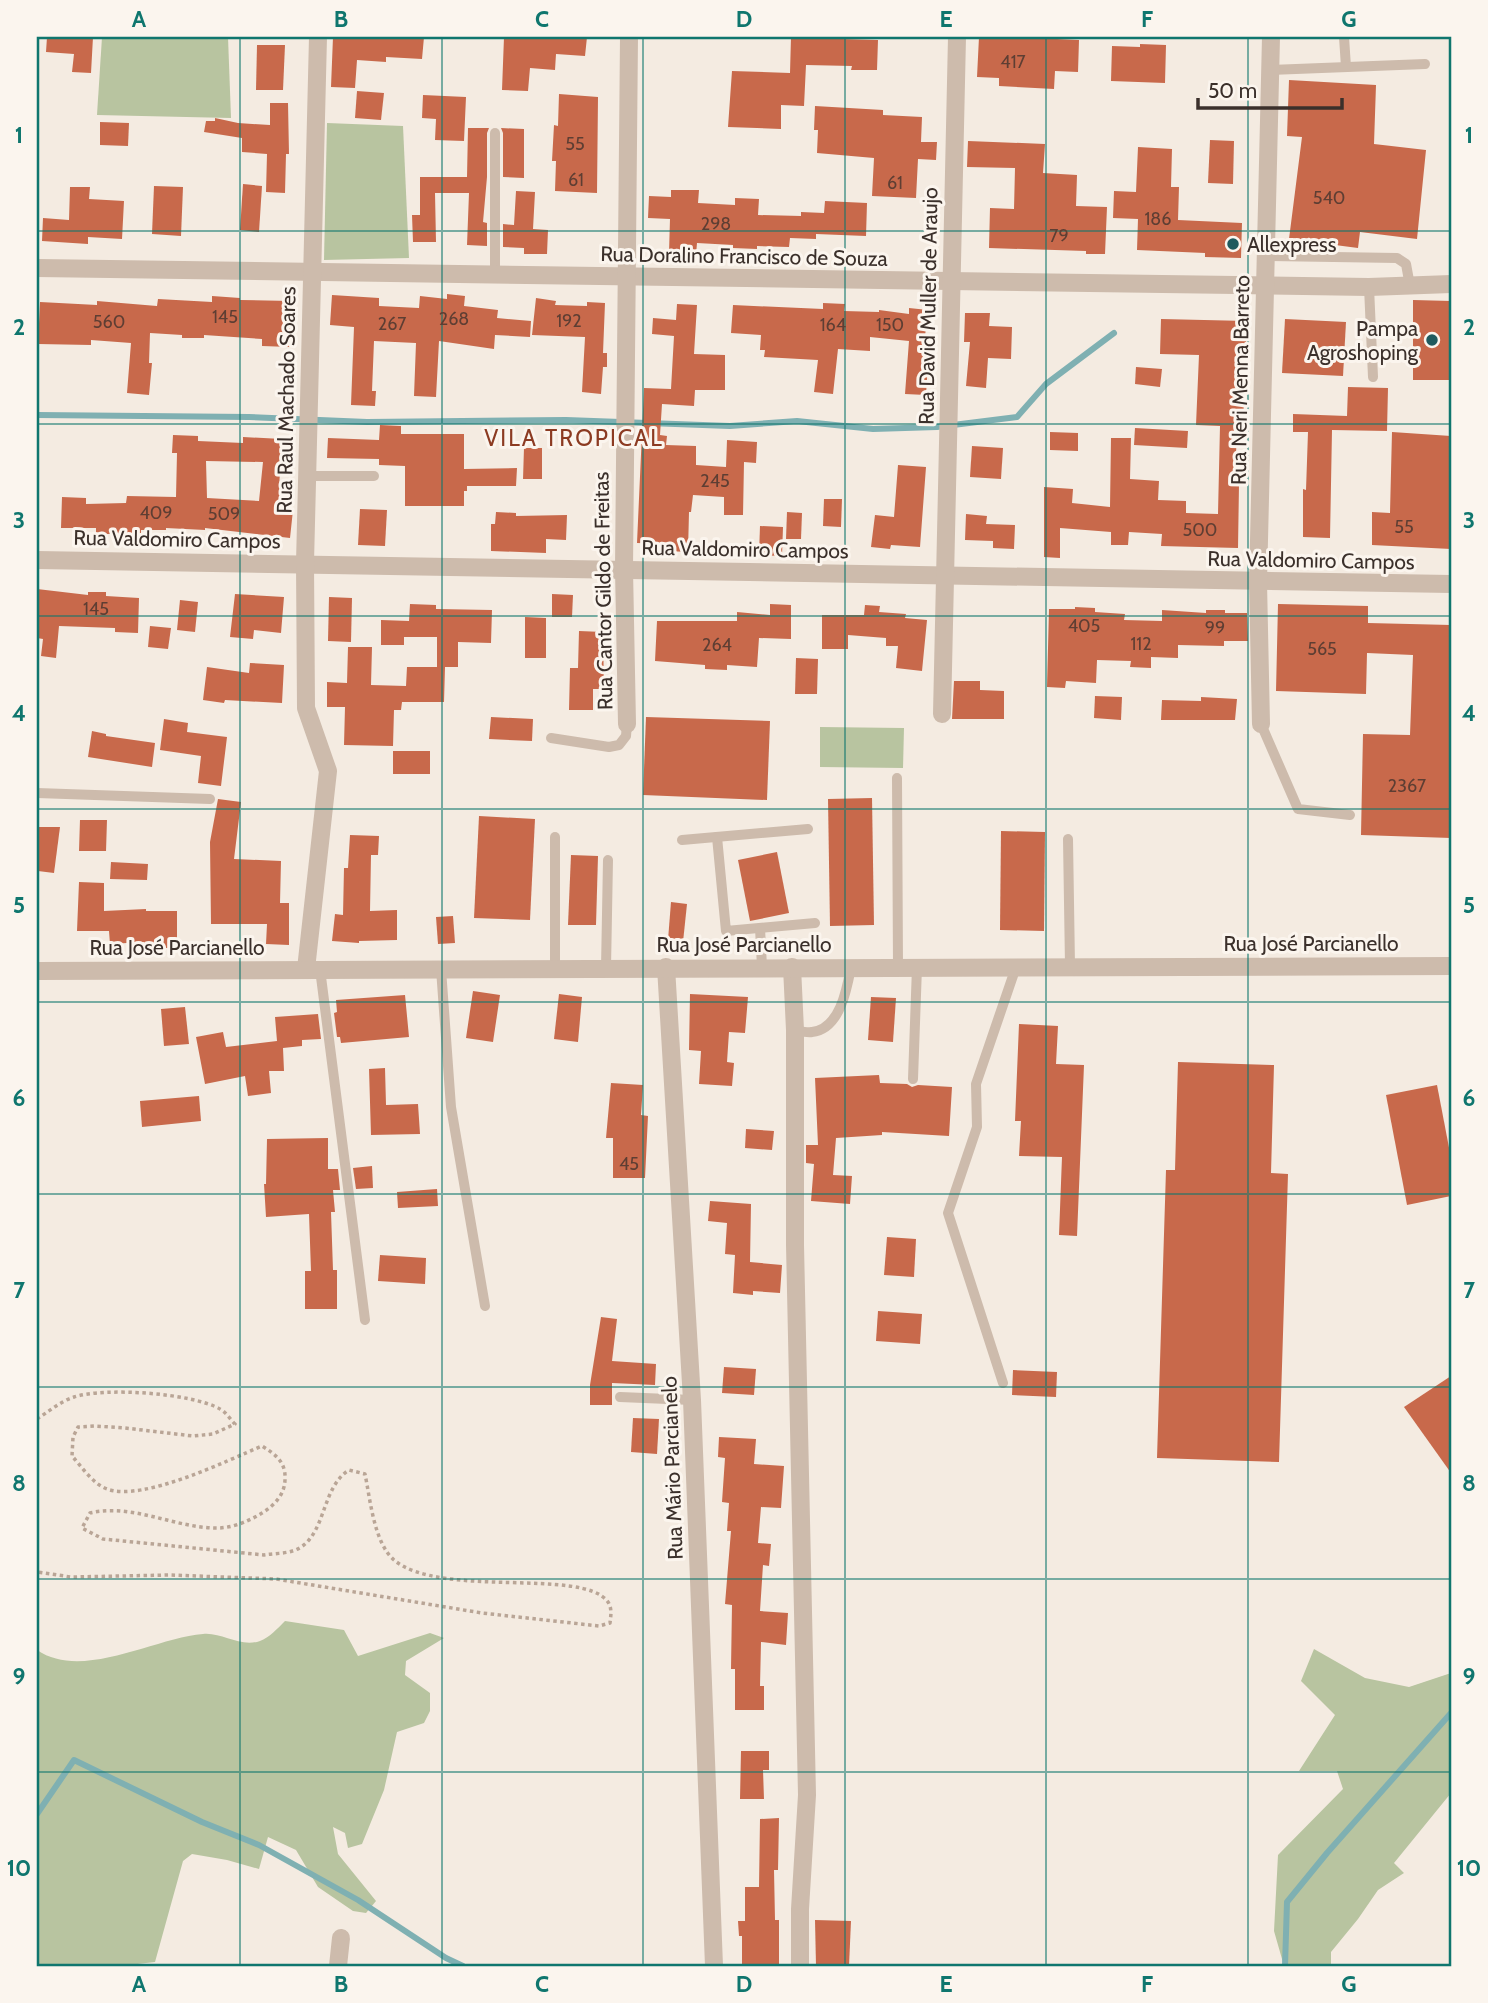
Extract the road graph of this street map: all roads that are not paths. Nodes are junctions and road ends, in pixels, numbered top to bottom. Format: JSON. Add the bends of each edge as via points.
{"nodes":[{"id":1,"x":318,"y":37,"type":"edge"},
{"id":2,"x":629,"y":37,"type":"edge"},
{"id":3,"x":957,"y":37,"type":"edge"},
{"id":4,"x":1271,"y":37,"type":"edge"},
{"id":5,"x":1344,"y":37,"type":"edge"},
{"id":6,"x":1425,"y":65,"type":"dead end"},
{"id":7,"x":1346,"y":67,"type":"junction"},
{"id":8,"x":1270,"y":70,"type":"junction"},
{"id":9,"x":495,"y":133,"type":"dead end"},
{"id":10,"x":1266,"y":257,"type":"junction"},
{"id":11,"x":37,"y":268,"type":"edge"},
{"id":12,"x":312,"y":272,"type":"junction"},
{"id":13,"x":495,"y":275,"type":"junction"},
{"id":14,"x":627,"y":276,"type":"junction"},
{"id":15,"x":951,"y":281,"type":"junction"},
{"id":16,"x":1451,"y":284,"type":"edge"},
{"id":17,"x":1265,"y":286,"type":"junction"},
{"id":18,"x":1410,"y":286,"type":"junction"},
{"id":19,"x":1368,"y":287,"type":"junction"},
{"id":20,"x":1373,"y":377,"type":"dead end"},
{"id":21,"x":307,"y":476,"type":"junction"},
{"id":22,"x":374,"y":476,"type":"dead end"},
{"id":23,"x":37,"y":560,"type":"edge"},
{"id":24,"x":305,"y":563,"type":"junction"},
{"id":25,"x":624,"y":569,"type":"junction"},
{"id":26,"x":945,"y":577,"type":"junction"},
{"id":27,"x":1258,"y":582,"type":"junction"},
{"id":28,"x":1451,"y":584,"type":"edge"},
{"id":29,"x":942,"y":714,"type":"dead end"},
{"id":30,"x":627,"y":724,"type":"joint"},
{"id":31,"x":1261,"y":724,"type":"joint"},
{"id":32,"x":551,"y":738,"type":"dead end"},
{"id":33,"x":897,"y":778,"type":"dead end"},
{"id":34,"x":37,"y":793,"type":"edge"},
{"id":35,"x":210,"y":799,"type":"dead end"},
{"id":36,"x":1350,"y":815,"type":"dead end"},
{"id":37,"x":808,"y":828,"type":"dead end"},
{"id":38,"x":555,"y":837,"type":"dead end"},
{"id":39,"x":718,"y":837,"type":"junction"},
{"id":40,"x":1068,"y":839,"type":"dead end"},
{"id":41,"x":682,"y":840,"type":"dead end"},
{"id":42,"x":608,"y":860,"type":"dead end"},
{"id":43,"x":815,"y":923,"type":"dead end"},
{"id":44,"x":760,"y":928,"type":"junction"},
{"id":45,"x":1070,"y":966,"type":"junction"},
{"id":46,"x":1451,"y":966,"type":"edge"},
{"id":47,"x":666,"y":967,"type":"junction"},
{"id":48,"x":762,"y":967,"type":"junction"},
{"id":49,"x":792,"y":967,"type":"junction"},
{"id":50,"x":851,"y":967,"type":"junction"},
{"id":51,"x":898,"y":967,"type":"junction"},
{"id":52,"x":917,"y":967,"type":"junction"},
{"id":53,"x":1016,"y":967,"type":"junction"},
{"id":54,"x":555,"y":968,"type":"junction"},
{"id":55,"x":606,"y":968,"type":"junction"},
{"id":56,"x":313,"y":969,"type":"junction"},
{"id":57,"x":440,"y":969,"type":"junction"},
{"id":58,"x":37,"y":971,"type":"edge"},
{"id":59,"x":795,"y":1030,"type":"junction"},
{"id":60,"x":913,"y":1079,"type":"dead end"},
{"id":61,"x":485,"y":1306,"type":"dead end"},
{"id":62,"x":365,"y":1320,"type":"dead end"},
{"id":63,"x":1003,"y":1383,"type":"dead end"},
{"id":64,"x":620,"y":1397,"type":"dead end"},
{"id":65,"x":692,"y":1399,"type":"junction"},
{"id":66,"x":341,"y":1938,"type":"dead end"},
{"id":67,"x":338,"y":1966,"type":"edge"},
{"id":68,"x":714,"y":1966,"type":"edge"},
{"id":69,"x":800,"y":1966,"type":"edge"}],
"edges":[{"from":1,"to":12,"type":"street","name":"Rua Raul Machado Soares"},
{"from":2,"to":14,"type":"street","name":"Rua Cantor Gildo de Freitas"},
{"from":3,"to":15,"type":"street","name":"Rua David Muller de Araujo"},
{"from":4,"to":8,"type":"street","name":"Rua Neri Menna Barreto"},
{"from":5,"to":7,"type":"lane"},
{"from":6,"to":7,"type":"lane"},
{"from":7,"to":8,"type":"lane"},
{"from":8,"to":10,"type":"street","name":"Rua Neri Menna Barreto"},
{"from":9,"to":13,"type":"lane"},
{"from":10,"to":17,"type":"street","name":"Rua Neri Menna Barreto"},
{"from":10,"to":18,"type":"lane","via":[[1397,258],[1406,264]]},
{"from":11,"to":12,"type":"street","name":"Rua Doralino Francisco de Souza"},
{"from":12,"to":13,"type":"street","name":"Rua Doralino Francisco de Souza"},
{"from":12,"to":21,"type":"street","name":"Rua Raul Machado Soares"},
{"from":13,"to":14,"type":"street","name":"Rua Doralino Francisco de Souza"},
{"from":14,"to":15,"type":"street","name":"Rua Doralino Francisco de Souza"},
{"from":14,"to":25,"type":"street","name":"Rua Cantor Gildo de Freitas"},
{"from":15,"to":17,"type":"street","name":"Rua Doralino Francisco de Souza"},
{"from":15,"to":26,"type":"street","name":"Rua David Muller de Araujo"},
{"from":16,"to":18,"type":"street","name":"Rua Doralino Francisco de Souza"},
{"from":17,"to":19,"type":"street","name":"Rua Doralino Francisco de Souza"},
{"from":17,"to":27,"type":"street","name":"Rua Neri Menna Barreto"},
{"from":18,"to":19,"type":"street","name":"Rua Doralino Francisco de Souza"},
{"from":19,"to":20,"type":"lane"},
{"from":21,"to":22,"type":"lane"},
{"from":21,"to":24,"type":"street","name":"Rua Raul Machado Soares"},
{"from":23,"to":24,"type":"street","name":"Rua Valdomiro Campos"},
{"from":24,"to":25,"type":"street","name":"Rua Valdomiro Campos"},
{"from":24,"to":56,"type":"street","name":"Rua Raul Machado Soares","via":[[306,708],[328,771]]},
{"from":25,"to":26,"type":"street","name":"Rua Valdomiro Campos"},
{"from":25,"to":30,"type":"street","name":"Rua Cantor Gildo de Freitas"},
{"from":26,"to":27,"type":"street","name":"Rua Valdomiro Campos"},
{"from":26,"to":29,"type":"street","name":"Rua David Muller de Araujo"},
{"from":27,"to":28,"type":"street","name":"Rua Valdomiro Campos"},
{"from":27,"to":31,"type":"street","name":"Rua Neri Menna Barreto"},
{"from":30,"to":32,"type":"lane","via":[[619,745],[609,747]]},
{"from":31,"to":36,"type":"lane","via":[[1298,809]]},
{"from":33,"to":51,"type":"lane"},
{"from":34,"to":35,"type":"lane"},
{"from":37,"to":39,"type":"lane"},
{"from":38,"to":54,"type":"lane"},
{"from":39,"to":41,"type":"lane"},
{"from":39,"to":44,"type":"lane","via":[[726,931]]},
{"from":40,"to":45,"type":"lane"},
{"from":42,"to":55,"type":"lane"},
{"from":43,"to":44,"type":"lane"},
{"from":44,"to":48,"type":"lane"},
{"from":45,"to":46,"type":"street","name":"Rua José Parcianello"},
{"from":45,"to":53,"type":"street","name":"Rua José Parcianello"},
{"from":47,"to":48,"type":"street","name":"Rua José Parcianello"},
{"from":47,"to":55,"type":"street","name":"Rua José Parcianello"},
{"from":47,"to":65,"type":"street","name":"Rua Mário Parcianelo"},
{"from":48,"to":49,"type":"street","name":"Rua José Parcianello"},
{"from":49,"to":50,"type":"street","name":"Rua José Parcianello"},
{"from":49,"to":59,"type":"street"},
{"from":50,"to":51,"type":"street","name":"Rua José Parcianello"},
{"from":50,"to":59,"type":"lane","via":[[846,993],[832,1021],[814,1032]]},
{"from":51,"to":52,"type":"street","name":"Rua José Parcianello"},
{"from":52,"to":53,"type":"street","name":"Rua José Parcianello"},
{"from":52,"to":60,"type":"lane"},
{"from":53,"to":63,"type":"lane","via":[[976,1084],[977,1127],[948,1213]]},
{"from":54,"to":55,"type":"street","name":"Rua José Parcianello"},
{"from":54,"to":57,"type":"street","name":"Rua José Parcianello"},
{"from":56,"to":57,"type":"street","name":"Rua José Parcianello"},
{"from":56,"to":58,"type":"street","name":"Rua José Parcianello"},
{"from":56,"to":62,"type":"lane"},
{"from":57,"to":61,"type":"lane","via":[[451,1107]]},
{"from":59,"to":69,"type":"street","via":[[794,1245],[807,1795]]},
{"from":64,"to":65,"type":"lane"},
{"from":65,"to":68,"type":"street","name":"Rua Mário Parcianelo"},
{"from":66,"to":67,"type":"street"}]}
